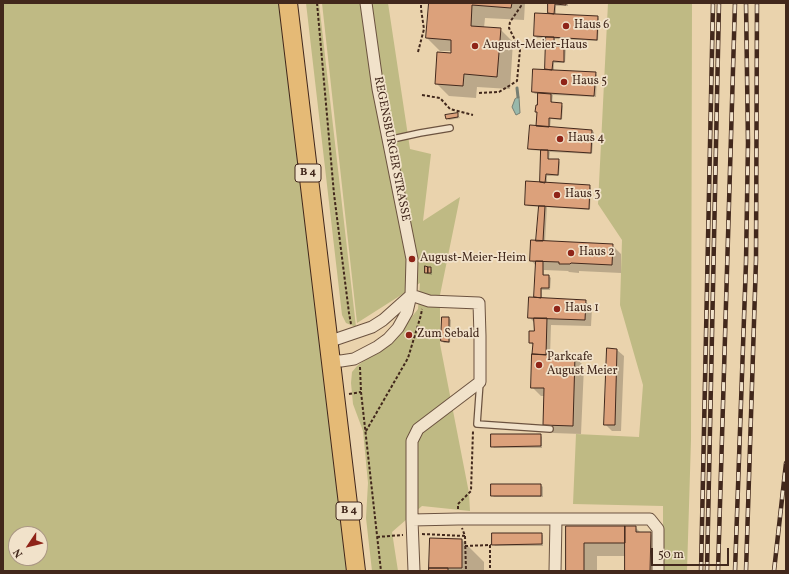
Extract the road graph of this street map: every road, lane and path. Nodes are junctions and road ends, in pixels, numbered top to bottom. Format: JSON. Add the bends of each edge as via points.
{"nodes":[{"id":1,"x":288,"y":3,"type":"edge"},
{"id":2,"x":300,"y":3,"type":"edge"},
{"id":3,"x":317,"y":3,"type":"edge"},
{"id":4,"x":366,"y":3,"type":"edge"},
{"id":5,"x":421,"y":3,"type":"edge"},
{"id":6,"x":521,"y":3,"type":"edge"},
{"id":7,"x":418,"y":52,"type":"dead end"},
{"id":8,"x":479,"y":93,"type":"dead end"},
{"id":9,"x":422,"y":95,"type":"dead end"},
{"id":10,"x":474,"y":114,"type":"dead end"},
{"id":11,"x":450,"y":128,"type":"dead end"},
{"id":12,"x":388,"y":140,"type":"junction"},
{"id":13,"x":411,"y":295,"type":"junction"},
{"id":14,"x":423,"y":300,"type":"junction"},
{"id":15,"x":338,"y":347,"type":"junction"},
{"id":16,"x":359,"y":357,"type":"junction"},
{"id":17,"x":480,"y":382,"type":"junction"},
{"id":18,"x":477,"y":424,"type":"junction"},
{"id":19,"x":550,"y":429,"type":"dead end"},
{"id":20,"x":366,"y":432,"type":"junction"},
{"id":21,"x":458,"y":519,"type":"junction"},
{"id":22,"x":556,"y":519,"type":"junction"},
{"id":23,"x":412,"y":520,"type":"junction"},
{"id":24,"x":411,"y":534,"type":"junction"},
{"id":25,"x":465,"y":536,"type":"junction"},
{"id":26,"x":377,"y":537,"type":"junction"},
{"id":27,"x":465,"y":546,"type":"junction"},
{"id":28,"x":356,"y":571,"type":"edge"},
{"id":29,"x":365,"y":571,"type":"edge"},
{"id":30,"x":381,"y":571,"type":"edge"},
{"id":31,"x":414,"y":571,"type":"edge"},
{"id":32,"x":466,"y":571,"type":"edge"},
{"id":33,"x":490,"y":571,"type":"edge"},
{"id":34,"x":555,"y":571,"type":"edge"},
{"id":35,"x":658,"y":571,"type":"edge"}],
"edges":[{"from":1,"to":15,"type":"main road","number":"B 4"},
{"from":2,"to":15,"type":"main road","number":"B 4"},
{"from":3,"to":15,"type":"path","via":[[334,194],[349,313]]},
{"from":4,"to":12,"type":"street","name":"REGENSBURGER STRASSE"},
{"from":5,"to":7,"type":"path","via":[[424,29]]},
{"from":6,"to":8,"type":"path","via":[[508,28],[520,50],[518,82],[499,92]]},
{"from":9,"to":10,"type":"path","via":[[440,98],[450,109]]},
{"from":11,"to":12,"type":"lane"},
{"from":12,"to":13,"type":"street","name":"REGENSBURGER STRASSE","via":[[412,260]]},
{"from":13,"to":14,"type":"street"},
{"from":13,"to":15,"type":"street","via":[[383,320]]},
{"from":13,"to":16,"type":"street","name":"REGENSBURGER STRASSE","via":[[407,312],[398,328],[388,339]]},
{"from":14,"to":17,"type":"street","via":[[479,303]]},
{"from":14,"to":20,"type":"path","via":[[422,315],[408,358]]},
{"from":15,"to":16,"type":"street","name":"REGENSBURGER STRASSE","via":[[348,361]]},
{"from":15,"to":28,"type":"main road","number":"B 4"},
{"from":15,"to":29,"type":"main road","number":"B 4"},
{"from":16,"to":20,"type":"path"},
{"from":17,"to":18,"type":"lane"},
{"from":17,"to":23,"type":"street","via":[[418,429],[412,441]]},
{"from":18,"to":19,"type":"lane"},
{"from":18,"to":21,"type":"path","via":[[473,431],[471,491],[458,504]]},
{"from":20,"to":26,"type":"path"},
{"from":21,"to":22,"type":"street"},
{"from":21,"to":23,"type":"street"},
{"from":21,"to":25,"type":"path"},
{"from":22,"to":34,"type":"street"},
{"from":22,"to":35,"type":"street","via":[[650,519],[658,529]]},
{"from":23,"to":24,"type":"street"},
{"from":24,"to":25,"type":"path"},
{"from":24,"to":26,"type":"path"},
{"from":24,"to":31,"type":"street"},
{"from":25,"to":27,"type":"path"},
{"from":26,"to":30,"type":"path"},
{"from":27,"to":32,"type":"path"},
{"from":27,"to":33,"type":"path","via":[[490,545]]}]}
